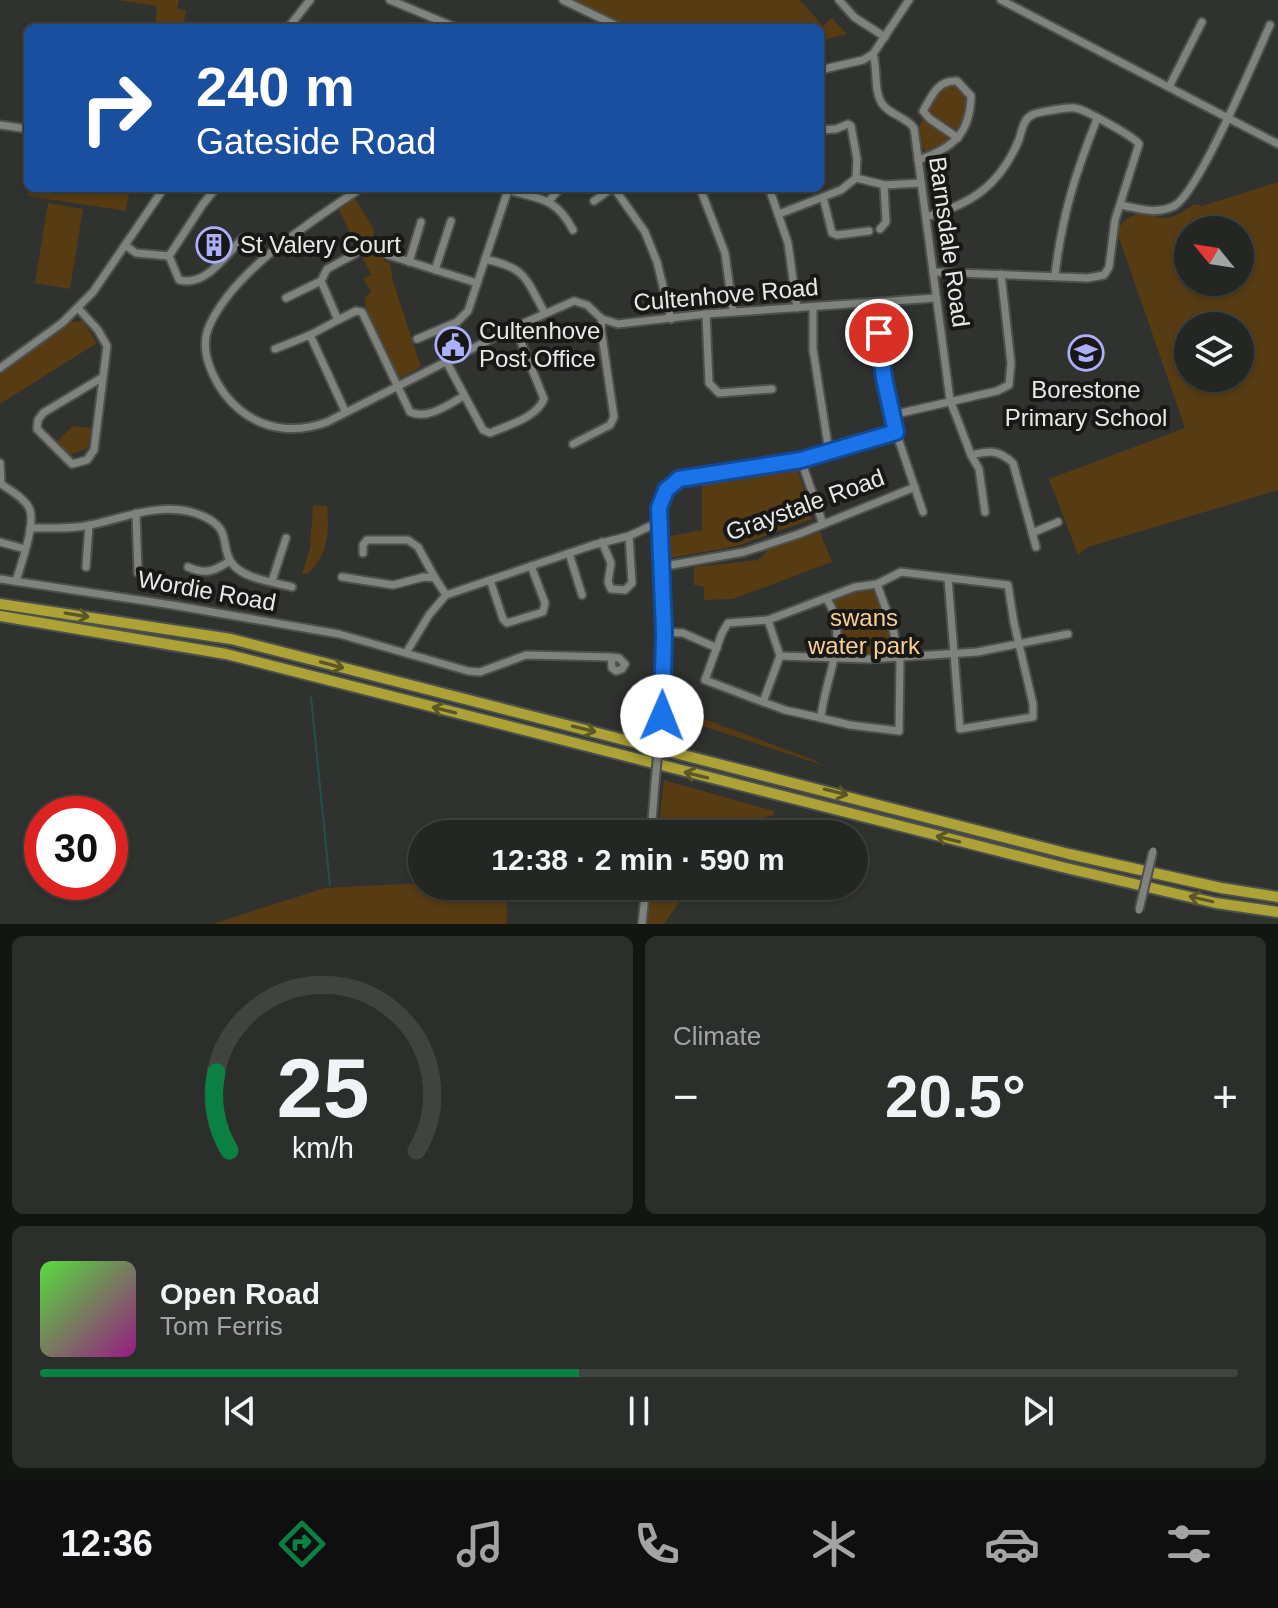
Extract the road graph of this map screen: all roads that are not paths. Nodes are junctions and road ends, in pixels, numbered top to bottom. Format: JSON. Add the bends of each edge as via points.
{"nodes":[{"id":1,"x":310,"y":0,"type":"edge"},
{"id":2,"x":390,"y":0,"type":"edge"},
{"id":3,"x":563,"y":0,"type":"edge"},
{"id":4,"x":839,"y":0,"type":"edge"},
{"id":5,"x":909,"y":0,"type":"edge"},
{"id":6,"x":1001,"y":0,"type":"edge"},
{"id":7,"x":1202,"y":22,"type":"dead end"},
{"id":8,"x":291,"y":24,"type":"edge"},
{"id":9,"x":447,"y":24,"type":"edge"},
{"id":10,"x":613,"y":24,"type":"edge"},
{"id":11,"x":1270,"y":25,"type":"dead end"},
{"id":12,"x":885,"y":37,"type":"junction"},
{"id":13,"x":873,"y":54,"type":"junction"},
{"id":14,"x":824,"y":69,"type":"edge"},
{"id":15,"x":1169,"y":87,"type":"junction"},
{"id":16,"x":1228,"y":118,"type":"junction"},
{"id":17,"x":1097,"y":119,"type":"junction"},
{"id":18,"x":0,"y":125,"type":"edge"},
{"id":19,"x":24,"y":128,"type":"edge"},
{"id":20,"x":824,"y":130,"type":"edge"},
{"id":21,"x":958,"y":138,"type":"junction"},
{"id":22,"x":1278,"y":144,"type":"edge"},
{"id":23,"x":918,"y":160,"type":"junction"},
{"id":24,"x":856,"y":178,"type":"junction"},
{"id":25,"x":921,"y":183,"type":"junction"},
{"id":26,"x":884,"y":185,"type":"junction"},
{"id":27,"x":162,"y":192,"type":"edge"},
{"id":28,"x":213,"y":192,"type":"edge"},
{"id":29,"x":355,"y":192,"type":"edge"},
{"id":30,"x":504,"y":192,"type":"edge"},
{"id":31,"x":516,"y":192,"type":"edge"},
{"id":32,"x":557,"y":192,"type":"edge"},
{"id":33,"x":607,"y":192,"type":"edge"},
{"id":34,"x":616,"y":192,"type":"edge"},
{"id":35,"x":702,"y":192,"type":"edge"},
{"id":36,"x":771,"y":192,"type":"edge"},
{"id":37,"x":823,"y":197,"type":"junction"},
{"id":38,"x":549,"y":201,"type":"junction"},
{"id":39,"x":594,"y":201,"type":"dead end"},
{"id":40,"x":1120,"y":205,"type":"junction"},
{"id":41,"x":779,"y":214,"type":"junction"},
{"id":42,"x":926,"y":217,"type":"junction"},
{"id":43,"x":451,"y":221,"type":"dead end"},
{"id":44,"x":421,"y":222,"type":"dead end"},
{"id":45,"x":880,"y":229,"type":"dead end"},
{"id":46,"x":573,"y":230,"type":"dead end"},
{"id":47,"x":869,"y":231,"type":"dead end"},
{"id":48,"x":243,"y":238,"type":"dead end"},
{"id":49,"x":125,"y":245,"type":"junction"},
{"id":50,"x":355,"y":254,"type":"dead end"},
{"id":51,"x":388,"y":255,"type":"dead end"},
{"id":52,"x":169,"y":256,"type":"junction"},
{"id":53,"x":485,"y":259,"type":"junction"},
{"id":54,"x":409,"y":262,"type":"junction"},
{"id":55,"x":435,"y":270,"type":"junction"},
{"id":56,"x":933,"y":272,"type":"junction"},
{"id":57,"x":1001,"y":274,"type":"junction"},
{"id":58,"x":1055,"y":275,"type":"junction"},
{"id":59,"x":321,"y":281,"type":"junction"},
{"id":60,"x":477,"y":283,"type":"junction"},
{"id":61,"x":286,"y":298,"type":"dead end"},
{"id":62,"x":936,"y":298,"type":"junction"},
{"id":63,"x":872,"y":303,"type":"junction"},
{"id":64,"x":813,"y":307,"type":"junction"},
{"id":65,"x":78,"y":308,"type":"junction"},
{"id":66,"x":797,"y":308,"type":"junction"},
{"id":67,"x":733,"y":312,"type":"junction"},
{"id":68,"x":545,"y":313,"type":"junction"},
{"id":69,"x":706,"y":314,"type":"junction"},
{"id":70,"x":602,"y":319,"type":"junction"},
{"id":71,"x":671,"y":319,"type":"junction"},
{"id":72,"x":338,"y":320,"type":"junction"},
{"id":73,"x":515,"y":327,"type":"junction"},
{"id":74,"x":310,"y":335,"type":"junction"},
{"id":75,"x":417,"y":339,"type":"dead end"},
{"id":76,"x":275,"y":349,"type":"dead end"},
{"id":77,"x":446,"y":361,"type":"junction"},
{"id":78,"x":0,"y":368,"type":"edge"},
{"id":79,"x":103,"y":377,"type":"junction"},
{"id":80,"x":398,"y":386,"type":"junction"},
{"id":81,"x":772,"y":389,"type":"dead end"},
{"id":82,"x":464,"y":396,"type":"junction"},
{"id":83,"x":950,"y":400,"type":"junction"},
{"id":84,"x":345,"y":411,"type":"junction"},
{"id":85,"x":892,"y":415,"type":"junction"},
{"id":86,"x":896,"y":432,"type":"junction"},
{"id":87,"x":573,"y":444,"type":"dead end"},
{"id":88,"x":829,"y":452,"type":"junction"},
{"id":89,"x":971,"y":455,"type":"junction"},
{"id":90,"x":801,"y":460,"type":"junction"},
{"id":91,"x":0,"y":463,"type":"edge"},
{"id":92,"x":0,"y":484,"type":"edge"},
{"id":93,"x":915,"y":487,"type":"junction"},
{"id":94,"x":923,"y":512,"type":"dead end"},
{"id":95,"x":985,"y":512,"type":"dead end"},
{"id":96,"x":136,"y":513,"type":"junction"},
{"id":97,"x":659,"y":522,"type":"junction"},
{"id":98,"x":1058,"y":522,"type":"dead end"},
{"id":99,"x":823,"y":524,"type":"junction"},
{"id":100,"x":89,"y":525,"type":"junction"},
{"id":101,"x":30,"y":528,"type":"junction"},
{"id":102,"x":1032,"y":533,"type":"junction"},
{"id":103,"x":629,"y":536,"type":"junction"},
{"id":104,"x":286,"y":538,"type":"dead end"},
{"id":105,"x":0,"y":542,"type":"edge"},
{"id":106,"x":602,"y":542,"type":"junction"},
{"id":107,"x":1036,"y":547,"type":"dead end"},
{"id":108,"x":25,"y":549,"type":"junction"},
{"id":109,"x":363,"y":553,"type":"dead end"},
{"id":110,"x":569,"y":553,"type":"junction"},
{"id":111,"x":87,"y":554,"type":"junction"},
{"id":112,"x":99,"y":556,"type":"dead end"},
{"id":113,"x":230,"y":561,"type":"junction"},
{"id":114,"x":531,"y":566,"type":"junction"},
{"id":115,"x":86,"y":567,"type":"dead end"},
{"id":116,"x":188,"y":567,"type":"dead end"},
{"id":117,"x":660,"y":567,"type":"junction"},
{"id":118,"x":138,"y":573,"type":"dead end"},
{"id":119,"x":342,"y":577,"type":"dead end"},
{"id":120,"x":435,"y":578,"type":"junction"},
{"id":121,"x":948,"y":578,"type":"junction"},
{"id":122,"x":0,"y":579,"type":"edge"},
{"id":123,"x":490,"y":580,"type":"junction"},
{"id":124,"x":16,"y":581,"type":"junction"},
{"id":125,"x":272,"y":581,"type":"junction"},
{"id":126,"x":877,"y":584,"type":"junction"},
{"id":127,"x":292,"y":587,"type":"dead end"},
{"id":128,"x":446,"y":595,"type":"junction"},
{"id":129,"x":582,"y":595,"type":"dead end"},
{"id":130,"x":826,"y":598,"type":"junction"},
{"id":131,"x":0,"y":604,"type":"edge"},
{"id":132,"x":0,"y":616,"type":"edge"},
{"id":133,"x":768,"y":620,"type":"junction"},
{"id":134,"x":664,"y":632,"type":"junction"},
{"id":135,"x":1068,"y":634,"type":"dead end"},
{"id":136,"x":1019,"y":643,"type":"junction"},
{"id":137,"x":717,"y":648,"type":"junction"},
{"id":138,"x":406,"y":653,"type":"junction"},
{"id":139,"x":956,"y":653,"type":"junction"},
{"id":140,"x":780,"y":656,"type":"junction"},
{"id":141,"x":898,"y":656,"type":"junction"},
{"id":142,"x":611,"y":657,"type":"dead end"},
{"id":143,"x":834,"y":658,"type":"junction"},
{"id":144,"x":763,"y":702,"type":"junction"},
{"id":145,"x":821,"y":718,"type":"junction"},
{"id":146,"x":652,"y":820,"type":"edge"},
{"id":147,"x":1153,"y":851,"type":"dead end"},
{"id":148,"x":1278,"y":897,"type":"edge"},
{"id":149,"x":645,"y":900,"type":"edge"},
{"id":150,"x":1139,"y":910,"type":"dead end"},
{"id":151,"x":1278,"y":912,"type":"edge"},
{"id":152,"x":642,"y":924,"type":"edge"}],
"edges":[{"from":1,"to":8,"type":"street"},
{"from":2,"to":9,"type":"street"},
{"from":3,"to":10,"type":"street"},
{"from":4,"to":12,"type":"street"},
{"from":5,"to":12,"type":"street"},
{"from":6,"to":15,"type":"street"},
{"from":7,"to":15,"type":"street"},
{"from":11,"to":16,"type":"street"},
{"from":12,"to":13,"type":"street"},
{"from":13,"to":14,"type":"street"},
{"from":13,"to":23,"type":"street","name":"Barnsdale Road","via":[[879,96],[884,106],[912,125]]},
{"from":15,"to":16,"type":"street"},
{"from":16,"to":22,"type":"street"},
{"from":16,"to":40,"type":"street","via":[[1179,204],[1157,212]]},
{"from":17,"to":40,"type":"street","via":[[1139,144]]},
{"from":17,"to":42,"type":"street","via":[[1074,107],[1032,114],[1005,167],[988,187],[957,208]]},
{"from":17,"to":58,"type":"street","via":[[1063,216]]},
{"from":18,"to":19,"type":"street"},
{"from":20,"to":24,"type":"street","via":[[851,126]]},
{"from":21,"to":21,"type":"street","via":[[923,111],[948,80],[957,81],[971,96],[971,118]]},
{"from":21,"to":23,"type":"street","via":[[940,153]]},
{"from":23,"to":25,"type":"street","name":"Barnsdale Road"},
{"from":24,"to":26,"type":"street"},
{"from":24,"to":37,"type":"street"},
{"from":25,"to":26,"type":"street"},
{"from":25,"to":42,"type":"street","name":"Barnsdale Road"},
{"from":26,"to":45,"type":"street","via":[[886,222]]},
{"from":27,"to":49,"type":"street"},
{"from":28,"to":52,"type":"street"},
{"from":29,"to":84,"type":"street","name":"Cultenhove Road","via":[[263,259],[228,297],[207,331],[207,364],[222,391],[261,424],[308,429]]},
{"from":30,"to":53,"type":"street"},
{"from":31,"to":38,"type":"street"},
{"from":32,"to":38,"type":"street"},
{"from":33,"to":39,"type":"street"},
{"from":34,"to":71,"type":"street","via":[[645,232]]},
{"from":35,"to":67,"type":"street","via":[[725,253]]},
{"from":36,"to":41,"type":"street"},
{"from":37,"to":41,"type":"street"},
{"from":37,"to":47,"type":"street","via":[[832,233]]},
{"from":38,"to":46,"type":"street"},
{"from":40,"to":58,"type":"street","via":[[1104,275]]},
{"from":41,"to":66,"type":"street"},
{"from":42,"to":56,"type":"street","name":"Barnsdale Road"},
{"from":43,"to":55,"type":"street"},
{"from":44,"to":54,"type":"street"},
{"from":48,"to":52,"type":"street","via":[[201,279],[190,283],[179,280]]},
{"from":49,"to":52,"type":"street","via":[[136,253]]},
{"from":49,"to":65,"type":"street"},
{"from":50,"to":59,"type":"street","via":[[327,269]]},
{"from":51,"to":54,"type":"street"},
{"from":53,"to":60,"type":"street"},
{"from":53,"to":68,"type":"street","via":[[520,270]]},
{"from":54,"to":55,"type":"street"},
{"from":55,"to":60,"type":"street"},
{"from":56,"to":57,"type":"street"},
{"from":56,"to":62,"type":"street","name":"Barnsdale Road"},
{"from":57,"to":58,"type":"street"},
{"from":57,"to":83,"type":"street","via":[[1009,385]]},
{"from":59,"to":61,"type":"street"},
{"from":59,"to":72,"type":"street"},
{"from":60,"to":75,"type":"street","via":[[468,311],[457,322]]},
{"from":62,"to":63,"type":"street","name":"Cultenhove Road"},
{"from":62,"to":83,"type":"street","name":"Barnsdale Road"},
{"from":63,"to":64,"type":"street","name":"Cultenhove Road"},
{"from":63,"to":85,"type":"street"},
{"from":64,"to":66,"type":"street","name":"Cultenhove Road"},
{"from":64,"to":88,"type":"street","via":[[813,349]]},
{"from":65,"to":78,"type":"street"},
{"from":65,"to":79,"type":"street","via":[[107,346]]},
{"from":66,"to":67,"type":"street","name":"Cultenhove Road"},
{"from":67,"to":69,"type":"street","name":"Cultenhove Road"},
{"from":68,"to":70,"type":"street","name":"Cultenhove Road","via":[[574,301]]},
{"from":68,"to":73,"type":"street","name":"Cultenhove Road"},
{"from":69,"to":71,"type":"street","name":"Cultenhove Road"},
{"from":69,"to":81,"type":"street","via":[[709,383],[719,393]]},
{"from":70,"to":71,"type":"street","name":"Cultenhove Road","via":[[618,324]]},
{"from":70,"to":87,"type":"street","via":[[614,417],[610,425]]},
{"from":72,"to":74,"type":"street"},
{"from":72,"to":80,"type":"street","via":[[362,312]]},
{"from":73,"to":77,"type":"street","name":"Cultenhove Road"},
{"from":73,"to":82,"type":"street","via":[[544,395],[541,406],[490,433],[479,425]]},
{"from":74,"to":76,"type":"street"},
{"from":74,"to":84,"type":"street"},
{"from":77,"to":80,"type":"street","name":"Cultenhove Road"},
{"from":77,"to":82,"type":"street"},
{"from":79,"to":79,"type":"street","via":[[38,420],[37,429],[72,464],[87,460],[94,450]]},
{"from":80,"to":82,"type":"street","via":[[410,412],[419,416]]},
{"from":80,"to":84,"type":"street","name":"Cultenhove Road"},
{"from":83,"to":85,"type":"street"},
{"from":83,"to":89,"type":"street","name":"Barnsdale Road"},
{"from":85,"to":86,"type":"street"},
{"from":86,"to":88,"type":"street"},
{"from":86,"to":93,"type":"street"},
{"from":88,"to":90,"type":"street"},
{"from":89,"to":95,"type":"street","name":"Barnsdale Road","via":[[979,469]]},
{"from":89,"to":102,"type":"street","via":[[992,450],[1013,463]]},
{"from":90,"to":97,"type":"street","via":[[679,479],[666,490]]},
{"from":90,"to":99,"type":"street"},
{"from":91,"to":92,"type":"street"},
{"from":92,"to":101,"type":"street","via":[[30,509]]},
{"from":93,"to":94,"type":"street"},
{"from":93,"to":99,"type":"street","name":"Graystale Road"},
{"from":96,"to":100,"type":"street"},
{"from":96,"to":113,"type":"street","via":[[184,510],[205,517],[226,536]]},
{"from":96,"to":118,"type":"street"},
{"from":97,"to":103,"type":"street"},
{"from":97,"to":117,"type":"street"},
{"from":98,"to":102,"type":"street"},
{"from":99,"to":117,"type":"street","name":"Graystale Road","via":[[744,552]]},
{"from":100,"to":101,"type":"street"},
{"from":100,"to":111,"type":"street"},
{"from":101,"to":108,"type":"street"},
{"from":102,"to":107,"type":"street"},
{"from":103,"to":106,"type":"street"},
{"from":103,"to":106,"type":"street","via":[[632,583],[625,590],[611,589],[611,563]]},
{"from":104,"to":125,"type":"street"},
{"from":105,"to":108,"type":"street"},
{"from":106,"to":110,"type":"street"},
{"from":108,"to":124,"type":"street"},
{"from":109,"to":120,"type":"street","via":[[367,540],[408,540],[418,547]]},
{"from":110,"to":114,"type":"street"},
{"from":110,"to":129,"type":"street"},
{"from":111,"to":112,"type":"street"},
{"from":111,"to":115,"type":"street"},
{"from":113,"to":116,"type":"street","via":[[212,573]]},
{"from":113,"to":125,"type":"street","via":[[243,573]]},
{"from":114,"to":123,"type":"street"},
{"from":114,"to":123,"type":"street","via":[[545,603],[543,612],[505,622]]},
{"from":117,"to":134,"type":"street"},
{"from":119,"to":120,"type":"street","via":[[393,585]]},
{"from":120,"to":128,"type":"street"},
{"from":121,"to":126,"type":"street","via":[[901,572]]},
{"from":121,"to":136,"type":"street","via":[[1008,585]]},
{"from":121,"to":139,"type":"street"},
{"from":122,"to":124,"type":"street","name":"Wordie Road"},
{"from":123,"to":128,"type":"street"},
{"from":124,"to":138,"type":"street","name":"Wordie Road","via":[[339,634]]},
{"from":125,"to":127,"type":"street"},
{"from":126,"to":130,"type":"street"},
{"from":126,"to":141,"type":"street"},
{"from":128,"to":138,"type":"street"},
{"from":130,"to":133,"type":"street"},
{"from":130,"to":143,"type":"street","via":[[834,609],[838,636]]},
{"from":131,"to":148,"type":"highway","one_way":true,"via":[[231,639],[1069,854]]},
{"from":151,"to":132,"type":"highway","one_way":true,"via":[[1062,867],[226,654]]},
{"from":133,"to":137,"type":"street","via":[[728,623]]},
{"from":133,"to":140,"type":"street"},
{"from":134,"to":137,"type":"street","via":[[683,633]]},
{"from":134,"to":146,"type":"street","bridge":true},
{"from":135,"to":136,"type":"street"},
{"from":136,"to":139,"type":"street"},
{"from":136,"to":139,"type":"street","via":[[1033,717],[980,727],[960,729]]},
{"from":137,"to":144,"type":"street","via":[[705,680]]},
{"from":138,"to":142,"type":"street","name":"Wordie Road","via":[[480,672],[526,655]]},
{"from":139,"to":141,"type":"street"},
{"from":140,"to":143,"type":"street"},
{"from":140,"to":144,"type":"street"},
{"from":141,"to":143,"type":"street"},
{"from":141,"to":145,"type":"street","via":[[899,731]]},
{"from":143,"to":145,"type":"street"},
{"from":144,"to":145,"type":"street"},
{"from":147,"to":150,"type":"street","bridge":true},
{"from":149,"to":152,"type":"street"}]}
